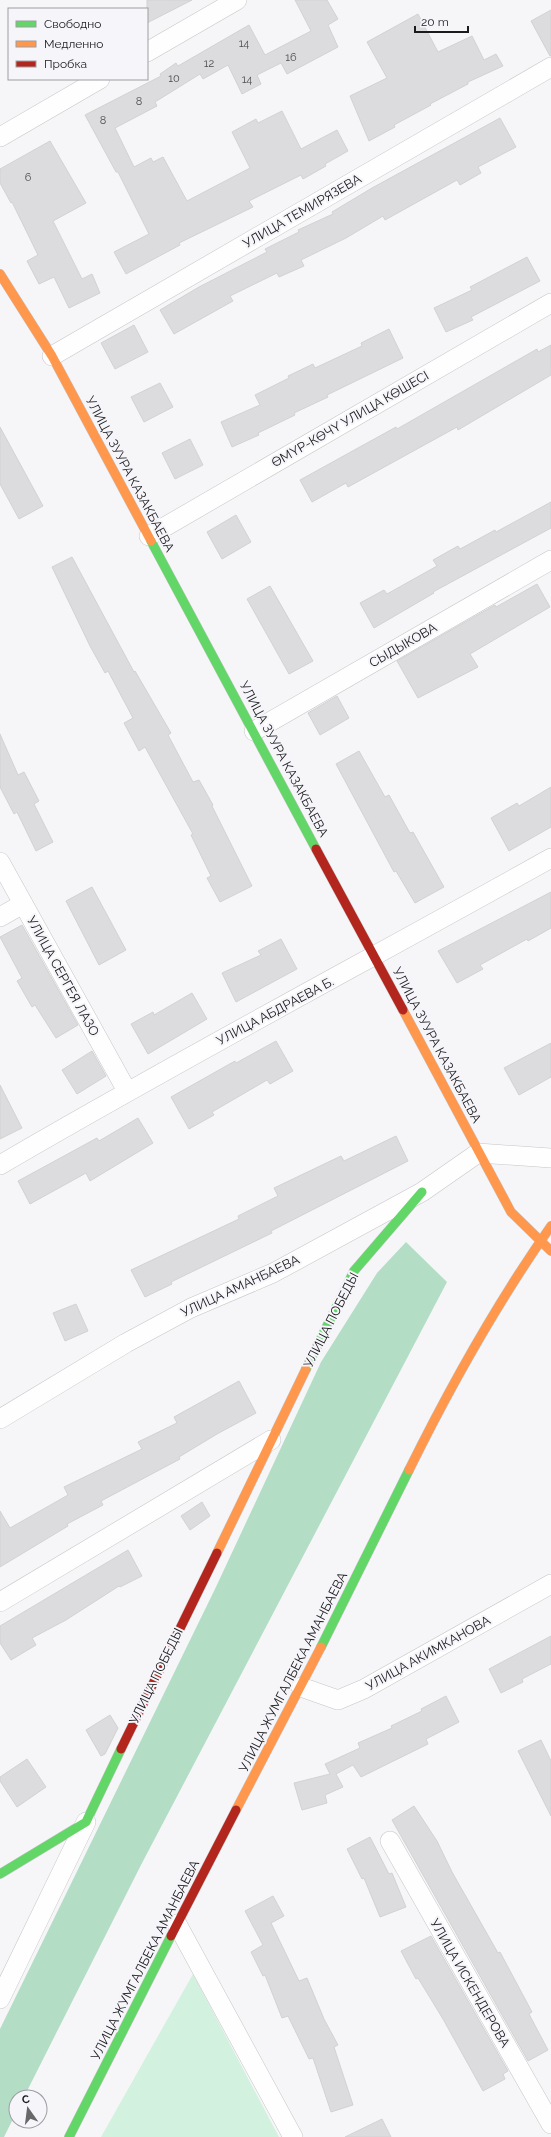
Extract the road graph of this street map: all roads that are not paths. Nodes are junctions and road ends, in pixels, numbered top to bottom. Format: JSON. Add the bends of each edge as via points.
{"nodes":[{"id":1,"x":237,"y":0,"type":"edge"},
{"id":2,"x":148,"y":51,"type":"edge"},
{"id":3,"x":551,"y":67,"type":"edge"},
{"id":4,"x":98,"y":80,"type":"edge"},
{"id":5,"x":0,"y":137,"type":"edge"},
{"id":6,"x":0,"y":274,"type":"edge"},
{"id":7,"x":551,"y":303,"type":"edge"},
{"id":8,"x":52,"y":356,"type":"junction"},
{"id":9,"x":149,"y":536,"type":"junction"},
{"id":10,"x":551,"y":560,"type":"edge"},
{"id":11,"x":254,"y":731,"type":"junction"},
{"id":12,"x":551,"y":858,"type":"edge"},
{"id":13,"x":0,"y":862,"type":"edge"},
{"id":14,"x":23,"y":904,"type":"junction"},
{"id":15,"x":0,"y":917,"type":"edge"},
{"id":16,"x":376,"y":956,"type":"junction"},
{"id":17,"x":127,"y":1091,"type":"junction"},
{"id":18,"x":478,"y":1153,"type":"junction"},
{"id":19,"x":551,"y":1158,"type":"edge"},
{"id":20,"x":0,"y":1165,"type":"edge"},
{"id":21,"x":422,"y":1192,"type":"junction"},
{"id":22,"x":551,"y":1226,"type":"edge"},
{"id":23,"x":540,"y":1239,"type":"junction"},
{"id":24,"x":551,"y":1251,"type":"edge"},
{"id":25,"x":0,"y":1419,"type":"edge"},
{"id":26,"x":271,"y":1440,"type":"junction"},
{"id":27,"x":551,"y":1584,"type":"edge"},
{"id":28,"x":0,"y":1602,"type":"edge"},
{"id":29,"x":301,"y":1687,"type":"junction"},
{"id":30,"x":86,"y":1822,"type":"junction"},
{"id":31,"x":390,"y":1841,"type":"dead end"},
{"id":32,"x":0,"y":1874,"type":"edge"},
{"id":33,"x":177,"y":1924,"type":"junction"},
{"id":34,"x":0,"y":1999,"type":"edge"},
{"id":35,"x":551,"y":2124,"type":"edge"},
{"id":36,"x":69,"y":2137,"type":"edge"},
{"id":37,"x":293,"y":2137,"type":"edge"}],
"edges":[{"from":1,"to":2,"type":"street"},
{"from":3,"to":8,"type":"street","name":"УЛИЦА ТЕМИРЯЗЕВА"},
{"from":4,"to":5,"type":"street"},
{"from":6,"to":8,"type":"street","name":"УЛИЦА ЗУУРА КАЗАКБАЕВА"},
{"from":7,"to":9,"type":"street","name":"ӨМҮР-КӨЧҮ УЛИЦА КӨШЕСІ"},
{"from":8,"to":9,"type":"street","name":"УЛИЦА ЗУУРА КАЗАКБАЕВА"},
{"from":9,"to":11,"type":"street","name":"УЛИЦА ЗУУРА КАЗАКБАЕВА"},
{"from":10,"to":11,"type":"street","name":"СЫДЫКОВА"},
{"from":11,"to":16,"type":"street","name":"УЛИЦА ЗУУРА КАЗАКБАЕВА"},
{"from":12,"to":16,"type":"street","name":"УЛИЦА АБДРАЕВА Б."},
{"from":13,"to":14,"type":"street","name":"УЛИЦА СЕРГЕЯ ЛАЗО"},
{"from":14,"to":15,"type":"street"},
{"from":14,"to":17,"type":"street","name":"УЛИЦА СЕРГЕЯ ЛАЗО"},
{"from":16,"to":17,"type":"street","name":"УЛИЦА АБДРАЕВА Б."},
{"from":16,"to":18,"type":"street","name":"УЛИЦА ЗУУРА КАЗАКБАЕВА"},
{"from":17,"to":20,"type":"street","name":"УЛИЦА АБДРАЕВА Б."},
{"from":18,"to":19,"type":"street"},
{"from":18,"to":21,"type":"street","name":"УЛИЦА АМАНБАЕВА"},
{"from":18,"to":23,"type":"street","name":"УЛИЦА ЗУУРА КАЗАКБАЕВА","via":[[511,1212]]},
{"from":21,"to":25,"type":"street","name":"УЛИЦА АМАНБАЕВА","via":[[273,1273],[191,1308]]},
{"from":21,"to":26,"type":"street","name":"УЛИЦА ПОБЕДЫ","via":[[354,1271]]},
{"from":22,"to":23,"type":"street","name":"УЛИЦА ЖУМГАЛБЕКА АМАНБАЕВА"},
{"from":23,"to":24,"type":"street","name":"УЛИЦА ЗУУРА КАЗАКБАЕВА"},
{"from":23,"to":29,"type":"street","name":"УЛИЦА ЖУМГАЛБЕКА АМАНБАЕВА","via":[[513,1280],[441,1405]]},
{"from":26,"to":28,"type":"street"},
{"from":26,"to":30,"type":"street","name":"УЛИЦА ПОБЕДЫ"},
{"from":27,"to":29,"type":"street","name":"УЛИЦА АКИМКАНОВА","via":[[364,1689],[338,1700]]},
{"from":29,"to":33,"type":"street","name":"УЛИЦА ЖУМГАЛБЕКА АМАНБАЕВА"},
{"from":30,"to":32,"type":"street"},
{"from":30,"to":34,"type":"street"},
{"from":31,"to":35,"type":"street","name":"УЛИЦА ИСКЕНДЕРОВА"},
{"from":33,"to":36,"type":"street","name":"УЛИЦА ЖУМГАЛБЕКА АМАНБАЕВА"},
{"from":33,"to":37,"type":"street"}]}
